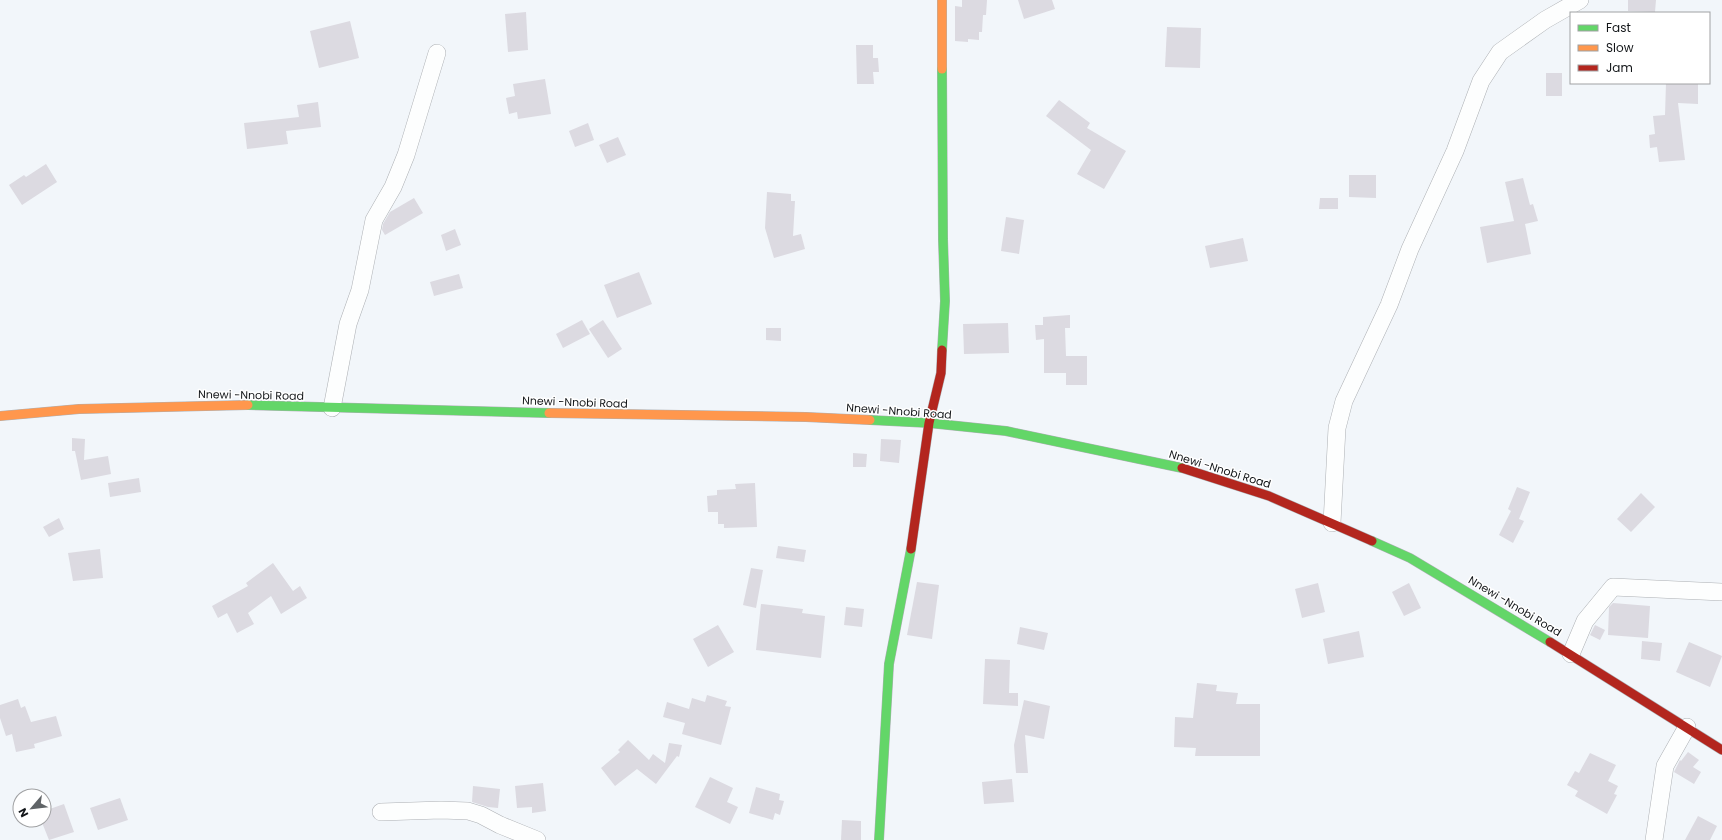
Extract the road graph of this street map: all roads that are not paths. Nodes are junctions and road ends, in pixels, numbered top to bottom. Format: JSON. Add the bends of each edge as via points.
{"nodes":[{"id":1,"x":942,"y":0,"type":"edge"},
{"id":2,"x":1580,"y":0,"type":"edge"},
{"id":3,"x":437,"y":53,"type":"dead end"},
{"id":4,"x":332,"y":408,"type":"junction"},
{"id":5,"x":0,"y":416,"type":"edge"},
{"id":6,"x":929,"y":423,"type":"junction"},
{"id":7,"x":1332,"y":523,"type":"junction"},
{"id":8,"x":1722,"y":592,"type":"edge"},
{"id":9,"x":1571,"y":654,"type":"junction"},
{"id":10,"x":1687,"y":727,"type":"junction"},
{"id":11,"x":1722,"y":750,"type":"edge"},
{"id":12,"x":381,"y":812,"type":"dead end"},
{"id":13,"x":537,"y":840,"type":"edge"},
{"id":14,"x":879,"y":840,"type":"edge"},
{"id":15,"x":1654,"y":840,"type":"edge"}],
"edges":[{"from":1,"to":6,"type":"main road","via":[[942,239],[945,301],[941,373]]},
{"from":2,"to":7,"type":"street","via":[[1545,20],[1500,52],[1481,81],[1455,151],[1410,249],[1389,305],[1344,401],[1337,428]]},
{"from":3,"to":4,"type":"street","via":[[406,155],[393,187],[374,220],[360,290],[348,324]]},
{"from":4,"to":5,"type":"main road","name":"Nnewi -Nnobi Road","via":[[234,405],[149,407],[79,409]]},
{"from":4,"to":6,"type":"main road","name":"Nnewi -Nnobi Road","via":[[806,417]]},
{"from":6,"to":7,"type":"main road","name":"Nnewi -Nnobi Road","via":[[1006,432],[1191,470],[1269,496]]},
{"from":6,"to":14,"type":"main road","via":[[911,550],[889,664]]},
{"from":7,"to":9,"type":"main road","name":"Nnewi -Nnobi Road","via":[[1410,558]]},
{"from":8,"to":9,"type":"street","via":[[1613,587],[1585,621]]},
{"from":9,"to":10,"type":"main road","name":"Nnewi -Nnobi Road"},
{"from":10,"to":11,"type":"main road","name":"Nnewi -Nnobi Road"},
{"from":10,"to":15,"type":"street","via":[[1665,766]]},
{"from":12,"to":13,"type":"street","via":[[468,811]]}]}
